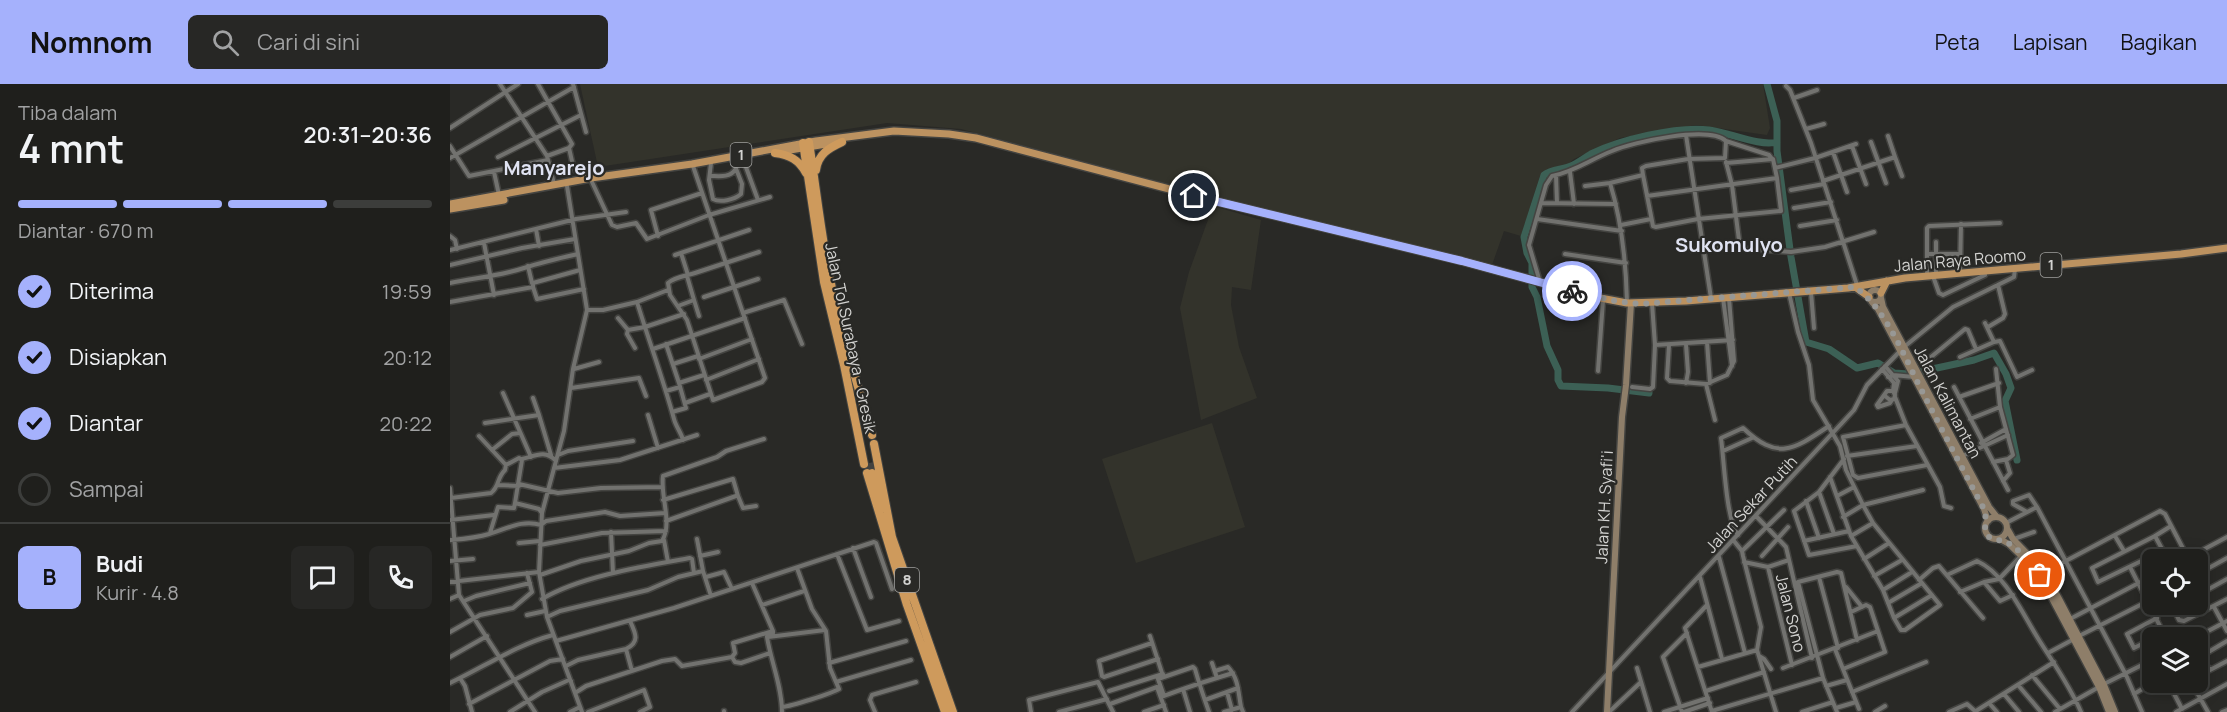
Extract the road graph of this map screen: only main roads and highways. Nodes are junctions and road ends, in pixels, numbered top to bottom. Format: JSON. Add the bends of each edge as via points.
{"nodes":[{"id":1,"x":899,"y":132,"type":"junction"},
{"id":2,"x":842,"y":142,"type":"junction"},
{"id":3,"x":807,"y":145,"type":"junction"},
{"id":4,"x":775,"y":153,"type":"junction"},
{"id":5,"x":811,"y":177,"type":"junction"},
{"id":6,"x":450,"y":204,"type":"edge"},
{"id":7,"x":450,"y":209,"type":"edge"},
{"id":8,"x":2227,"y":248,"type":"edge"},
{"id":9,"x":1887,"y":281,"type":"junction"},
{"id":10,"x":1856,"y":287,"type":"junction"},
{"id":11,"x":1876,"y":290,"type":"junction"},
{"id":12,"x":1870,"y":298,"type":"junction"},
{"id":13,"x":1629,"y":303,"type":"junction"},
{"id":14,"x":1902,"y":349,"type":"junction"},
{"id":15,"x":850,"y":363,"type":"junction"},
{"id":16,"x":872,"y":435,"type":"dead end"},
{"id":17,"x":874,"y":444,"type":"dead end"},
{"id":18,"x":1959,"y":457,"type":"junction"},
{"id":19,"x":1996,"y":517,"type":"junction"},
{"id":20,"x":1988,"y":521,"type":"junction"},
{"id":21,"x":2007,"y":526,"type":"junction"},
{"id":22,"x":892,"y":537,"type":"junction"},
{"id":23,"x":2000,"y":539,"type":"junction"},
{"id":24,"x":2053,"y":594,"type":"junction"},
{"id":25,"x":2076,"y":638,"type":"junction"},
{"id":26,"x":2101,"y":686,"type":"junction"},
{"id":27,"x":945,"y":712,"type":"edge"},
{"id":28,"x":953,"y":712,"type":"edge"},
{"id":29,"x":1608,"y":712,"type":"edge"},
{"id":30,"x":2109,"y":712,"type":"edge"},
{"id":31,"x":2115,"y":712,"type":"edge"}],
"edges":[{"from":1,"to":2,"type":"highway","number":"1"},
{"from":1,"to":3,"type":"highway","number":"1"},
{"from":1,"to":13,"type":"highway","number":"1","via":[[976,138]]},
{"from":2,"to":3,"type":"highway","number":"1"},
{"from":2,"to":5,"type":"highway","via":[[819,158]]},
{"from":3,"to":4,"type":"highway","number":"1"},
{"from":3,"to":5,"type":"highway","name":"Jalan Tol Surabaya - Gresik"},
{"from":3,"to":6,"type":"highway","number":"1","via":[[553,182]]},
{"from":4,"to":5,"type":"highway","via":[[798,161]]},
{"from":4,"to":7,"type":"highway","number":"1"},
{"from":5,"to":15,"type":"highway","name":"Jalan Tol Surabaya - Gresik"},
{"from":5,"to":15,"type":"highway","name":"Jalan Tol Surabaya - Gresik","via":[[824,282],[867,464]]},
{"from":8,"to":9,"type":"highway","name":"Jalan Raya Roomo","number":"1"},
{"from":9,"to":11,"type":"highway"},
{"from":9,"to":11,"type":"highway","name":"Jalan Raya Roomo","number":"1"},
{"from":10,"to":11,"type":"highway","number":"1"},
{"from":10,"to":12,"type":"highway"},
{"from":10,"to":13,"type":"highway","number":"1"},
{"from":11,"to":12,"type":"main road","name":"Jalan Kalimantan"},
{"from":11,"to":12,"type":"main road","via":[[1876,302]]},
{"from":11,"to":14,"type":"main road","name":"Jalan Kalimantan"},
{"from":12,"to":14,"type":"main road","name":"Jalan Kalimantan"},
{"from":13,"to":29,"type":"main road","name":"Jalan KH. Syafi'i","via":[[1629,386],[1622,417]]},
{"from":14,"to":18,"type":"main road","name":"Jalan Kalimantan"},
{"from":15,"to":16,"type":"highway","name":"Jalan Tol Surabaya - Gresik"},
{"from":17,"to":22,"type":"highway","name":"Jalan Tol Surabaya - Gresik","number":"8"},
{"from":18,"to":19,"type":"main road","name":"Jalan Kalimantan"},
{"from":18,"to":20,"type":"main road","name":"Jalan Kalimantan"},
{"from":19,"to":20,"type":"main road"},
{"from":19,"to":21,"type":"main road"},
{"from":20,"to":23,"type":"main road","via":[[1987,535]]},
{"from":21,"to":23,"type":"main road"},
{"from":21,"to":24,"type":"main road","via":[[2013,539],[2045,572]]},
{"from":22,"to":27,"type":"highway","name":"Jalan Tol Surabaya - Gresik","number":"8","via":[[869,473],[907,605]]},
{"from":22,"to":28,"type":"highway","name":"Jalan Tol Surabaya - Gresik","number":"8"},
{"from":23,"to":24,"type":"main road","via":[[2022,555]]},
{"from":24,"to":25,"type":"main road"},
{"from":24,"to":25,"type":"main road","via":[[2070,619]]},
{"from":25,"to":26,"type":"main road"},
{"from":26,"to":30,"type":"main road"},
{"from":26,"to":31,"type":"main road"}]}
